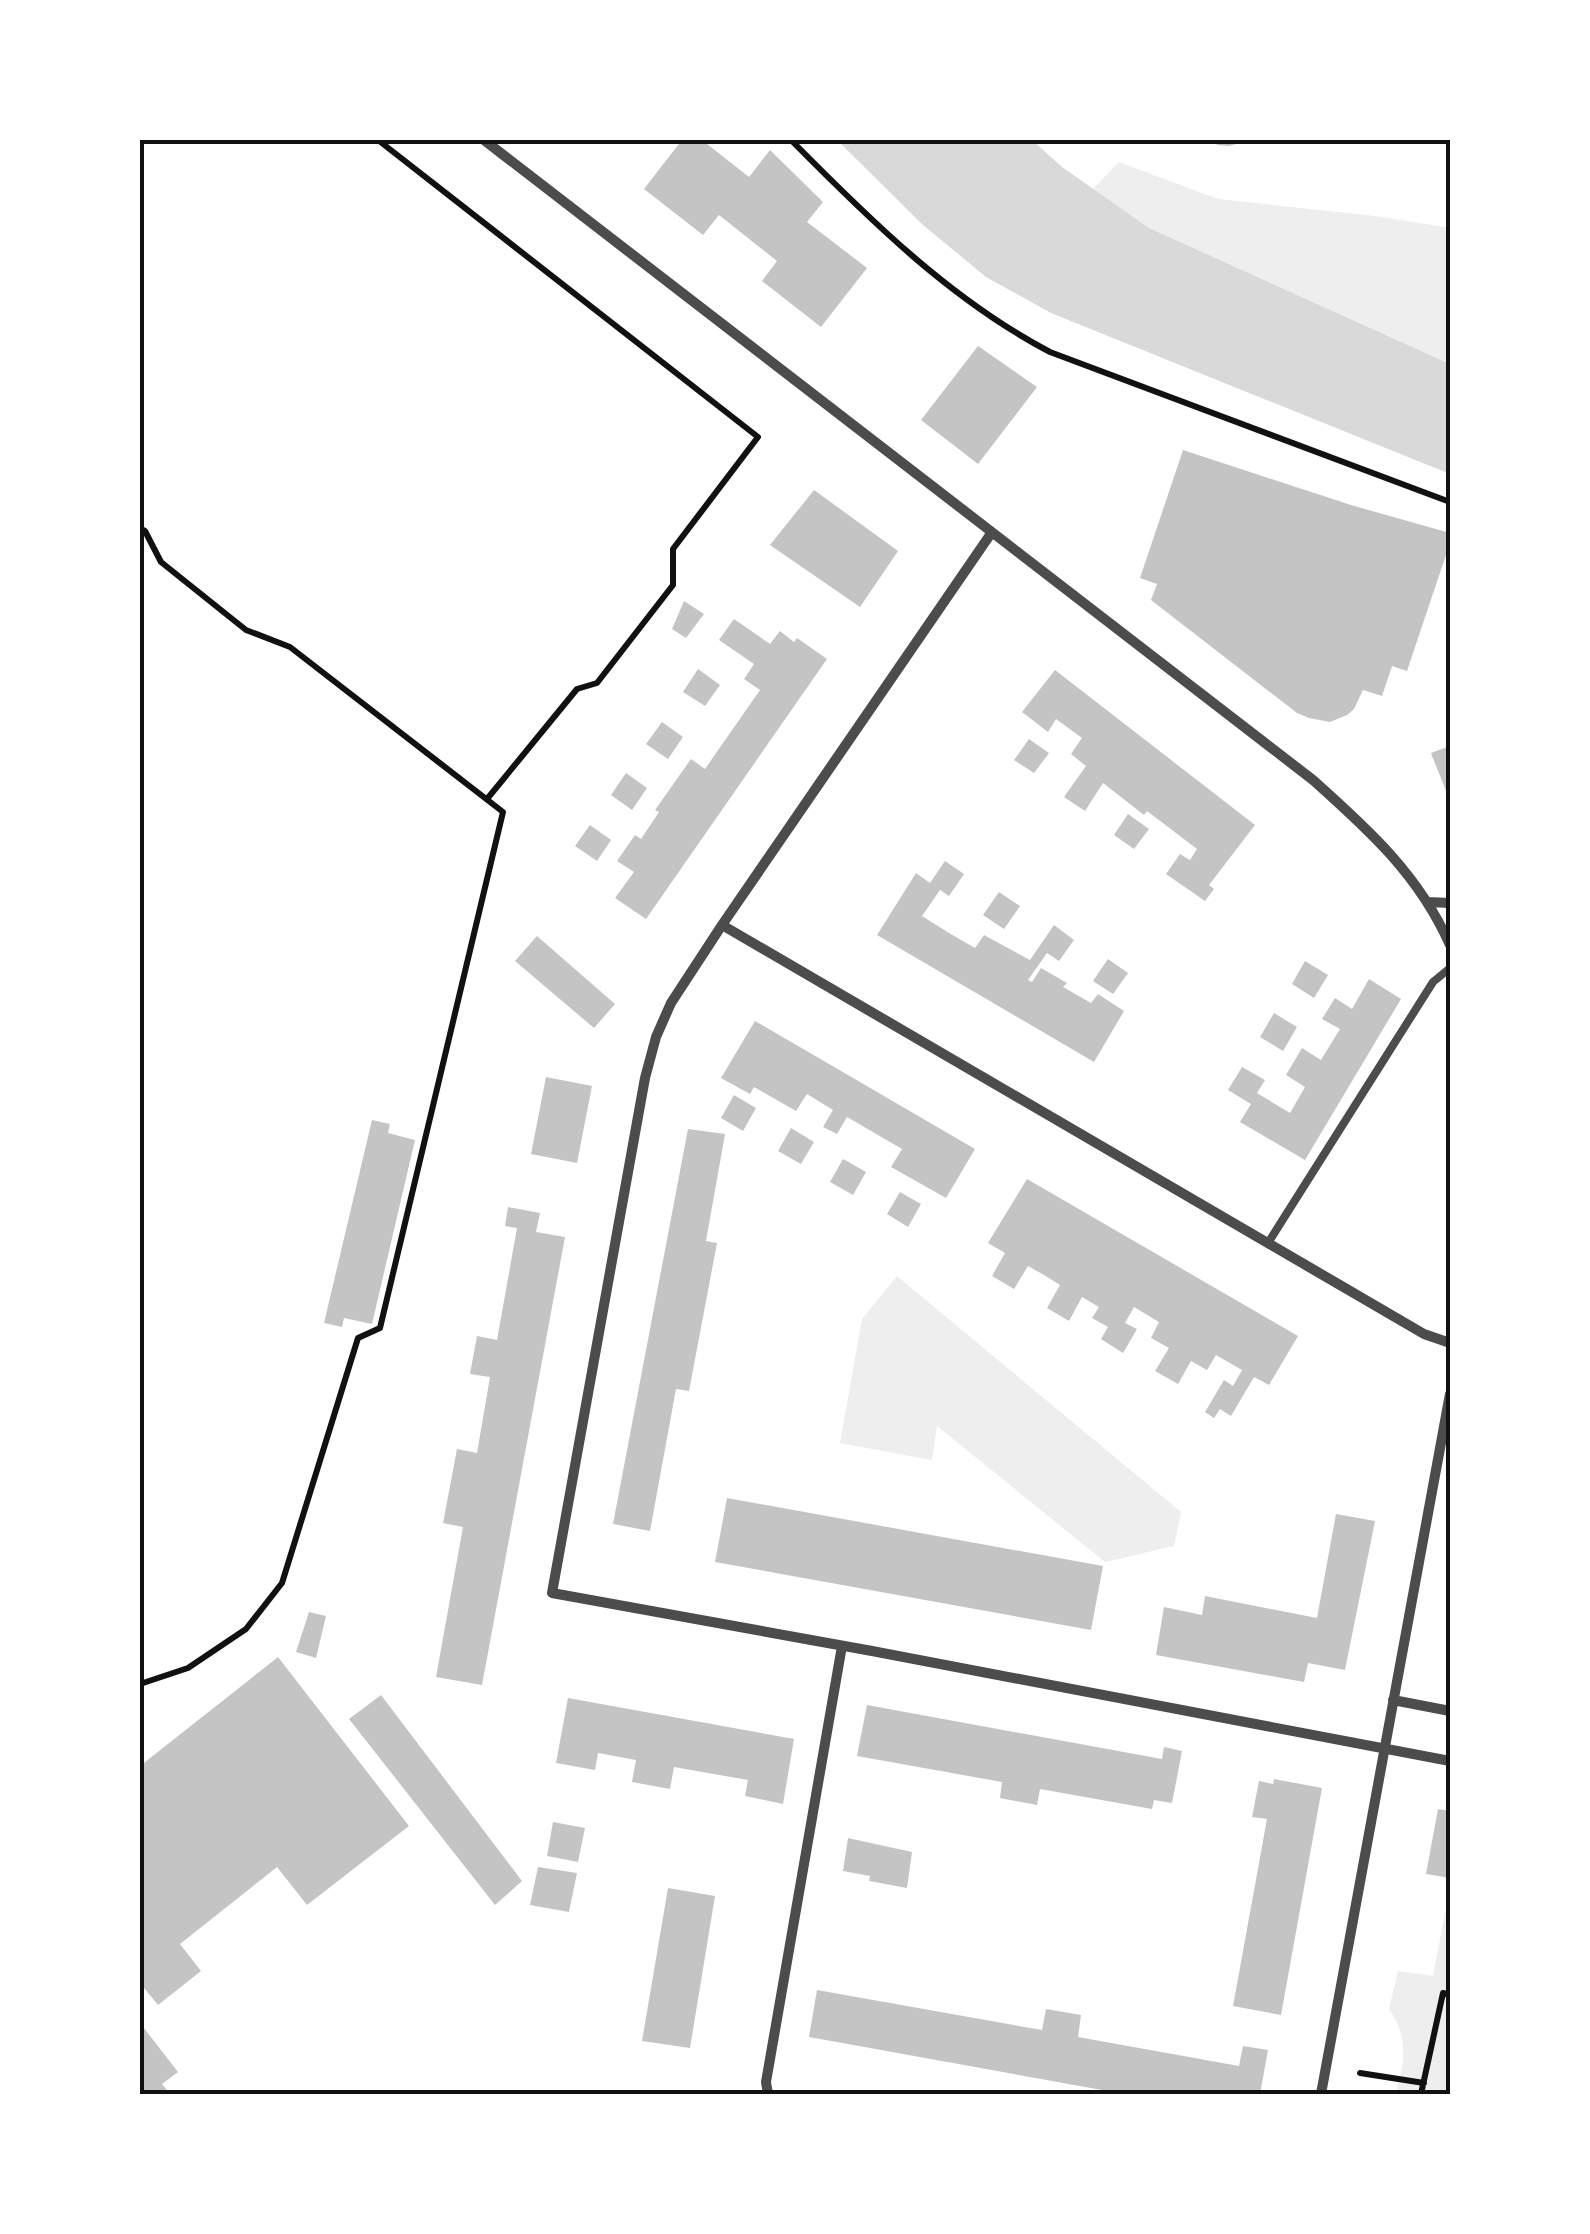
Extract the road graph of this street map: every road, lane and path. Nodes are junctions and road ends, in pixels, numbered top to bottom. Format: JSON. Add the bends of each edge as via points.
{"nodes":[{"id":1,"x":378,"y":140,"type":"edge"},
{"id":2,"x":484,"y":140,"type":"edge"},
{"id":3,"x":790,"y":140,"type":"edge"},
{"id":4,"x":1450,"y":502,"type":"edge"},
{"id":5,"x":140,"y":528,"type":"edge"},
{"id":6,"x":992,"y":532,"type":"junction"},
{"id":7,"x":487,"y":799,"type":"junction"},
{"id":8,"x":1428,"y":902,"type":"junction"},
{"id":9,"x":1450,"y":904,"type":"edge"},
{"id":10,"x":722,"y":925,"type":"junction"},
{"id":11,"x":1450,"y":945,"type":"edge"},
{"id":12,"x":1450,"y":968,"type":"edge"},
{"id":13,"x":1268,"y":1243,"type":"junction"},
{"id":14,"x":1450,"y":1343,"type":"edge"},
{"id":15,"x":1450,"y":1394,"type":"edge"},
{"id":16,"x":842,"y":1646,"type":"junction"},
{"id":17,"x":140,"y":1684,"type":"edge"},
{"id":18,"x":1393,"y":1700,"type":"junction"},
{"id":19,"x":1450,"y":1712,"type":"edge"},
{"id":20,"x":1385,"y":1747,"type":"junction"},
{"id":21,"x":1450,"y":1761,"type":"edge"},
{"id":22,"x":1450,"y":1994,"type":"edge"},
{"id":23,"x":1360,"y":2073,"type":"dead end"},
{"id":24,"x":1424,"y":2083,"type":"junction"},
{"id":25,"x":768,"y":2094,"type":"edge"},
{"id":26,"x":1321,"y":2094,"type":"edge"},
{"id":27,"x":1421,"y":2094,"type":"edge"}],
"edges":[{"from":1,"to":7,"type":"path","via":[[758,436],[672,549],[673,586],[598,683],[576,690]]},
{"from":2,"to":6,"type":"street"},
{"from":3,"to":4,"type":"path","via":[[943,281],[1014,333]]},
{"from":5,"to":7,"type":"path","via":[[161,562],[246,630],[290,647]]},
{"from":6,"to":8,"type":"street","via":[[1313,780],[1370,830]]},
{"from":6,"to":10,"type":"street"},
{"from":7,"to":17,"type":"path","via":[[503,812],[380,1328],[358,1338],[282,1583],[246,1629],[188,1668]]},
{"from":8,"to":9,"type":"street"},
{"from":8,"to":11,"type":"street"},
{"from":10,"to":13,"type":"street"},
{"from":10,"to":16,"type":"street","via":[[671,1003],[644,1078],[552,1594]]},
{"from":12,"to":13,"type":"lane","via":[[1433,982]]},
{"from":13,"to":14,"type":"street"},
{"from":15,"to":18,"type":"street"},
{"from":16,"to":20,"type":"street"},
{"from":16,"to":25,"type":"street"},
{"from":18,"to":19,"type":"street"},
{"from":18,"to":20,"type":"street"},
{"from":20,"to":21,"type":"street"},
{"from":20,"to":26,"type":"street"},
{"from":22,"to":24,"type":"path","via":[[1442,1993]]},
{"from":23,"to":24,"type":"path"},
{"from":24,"to":27,"type":"path"}]}
